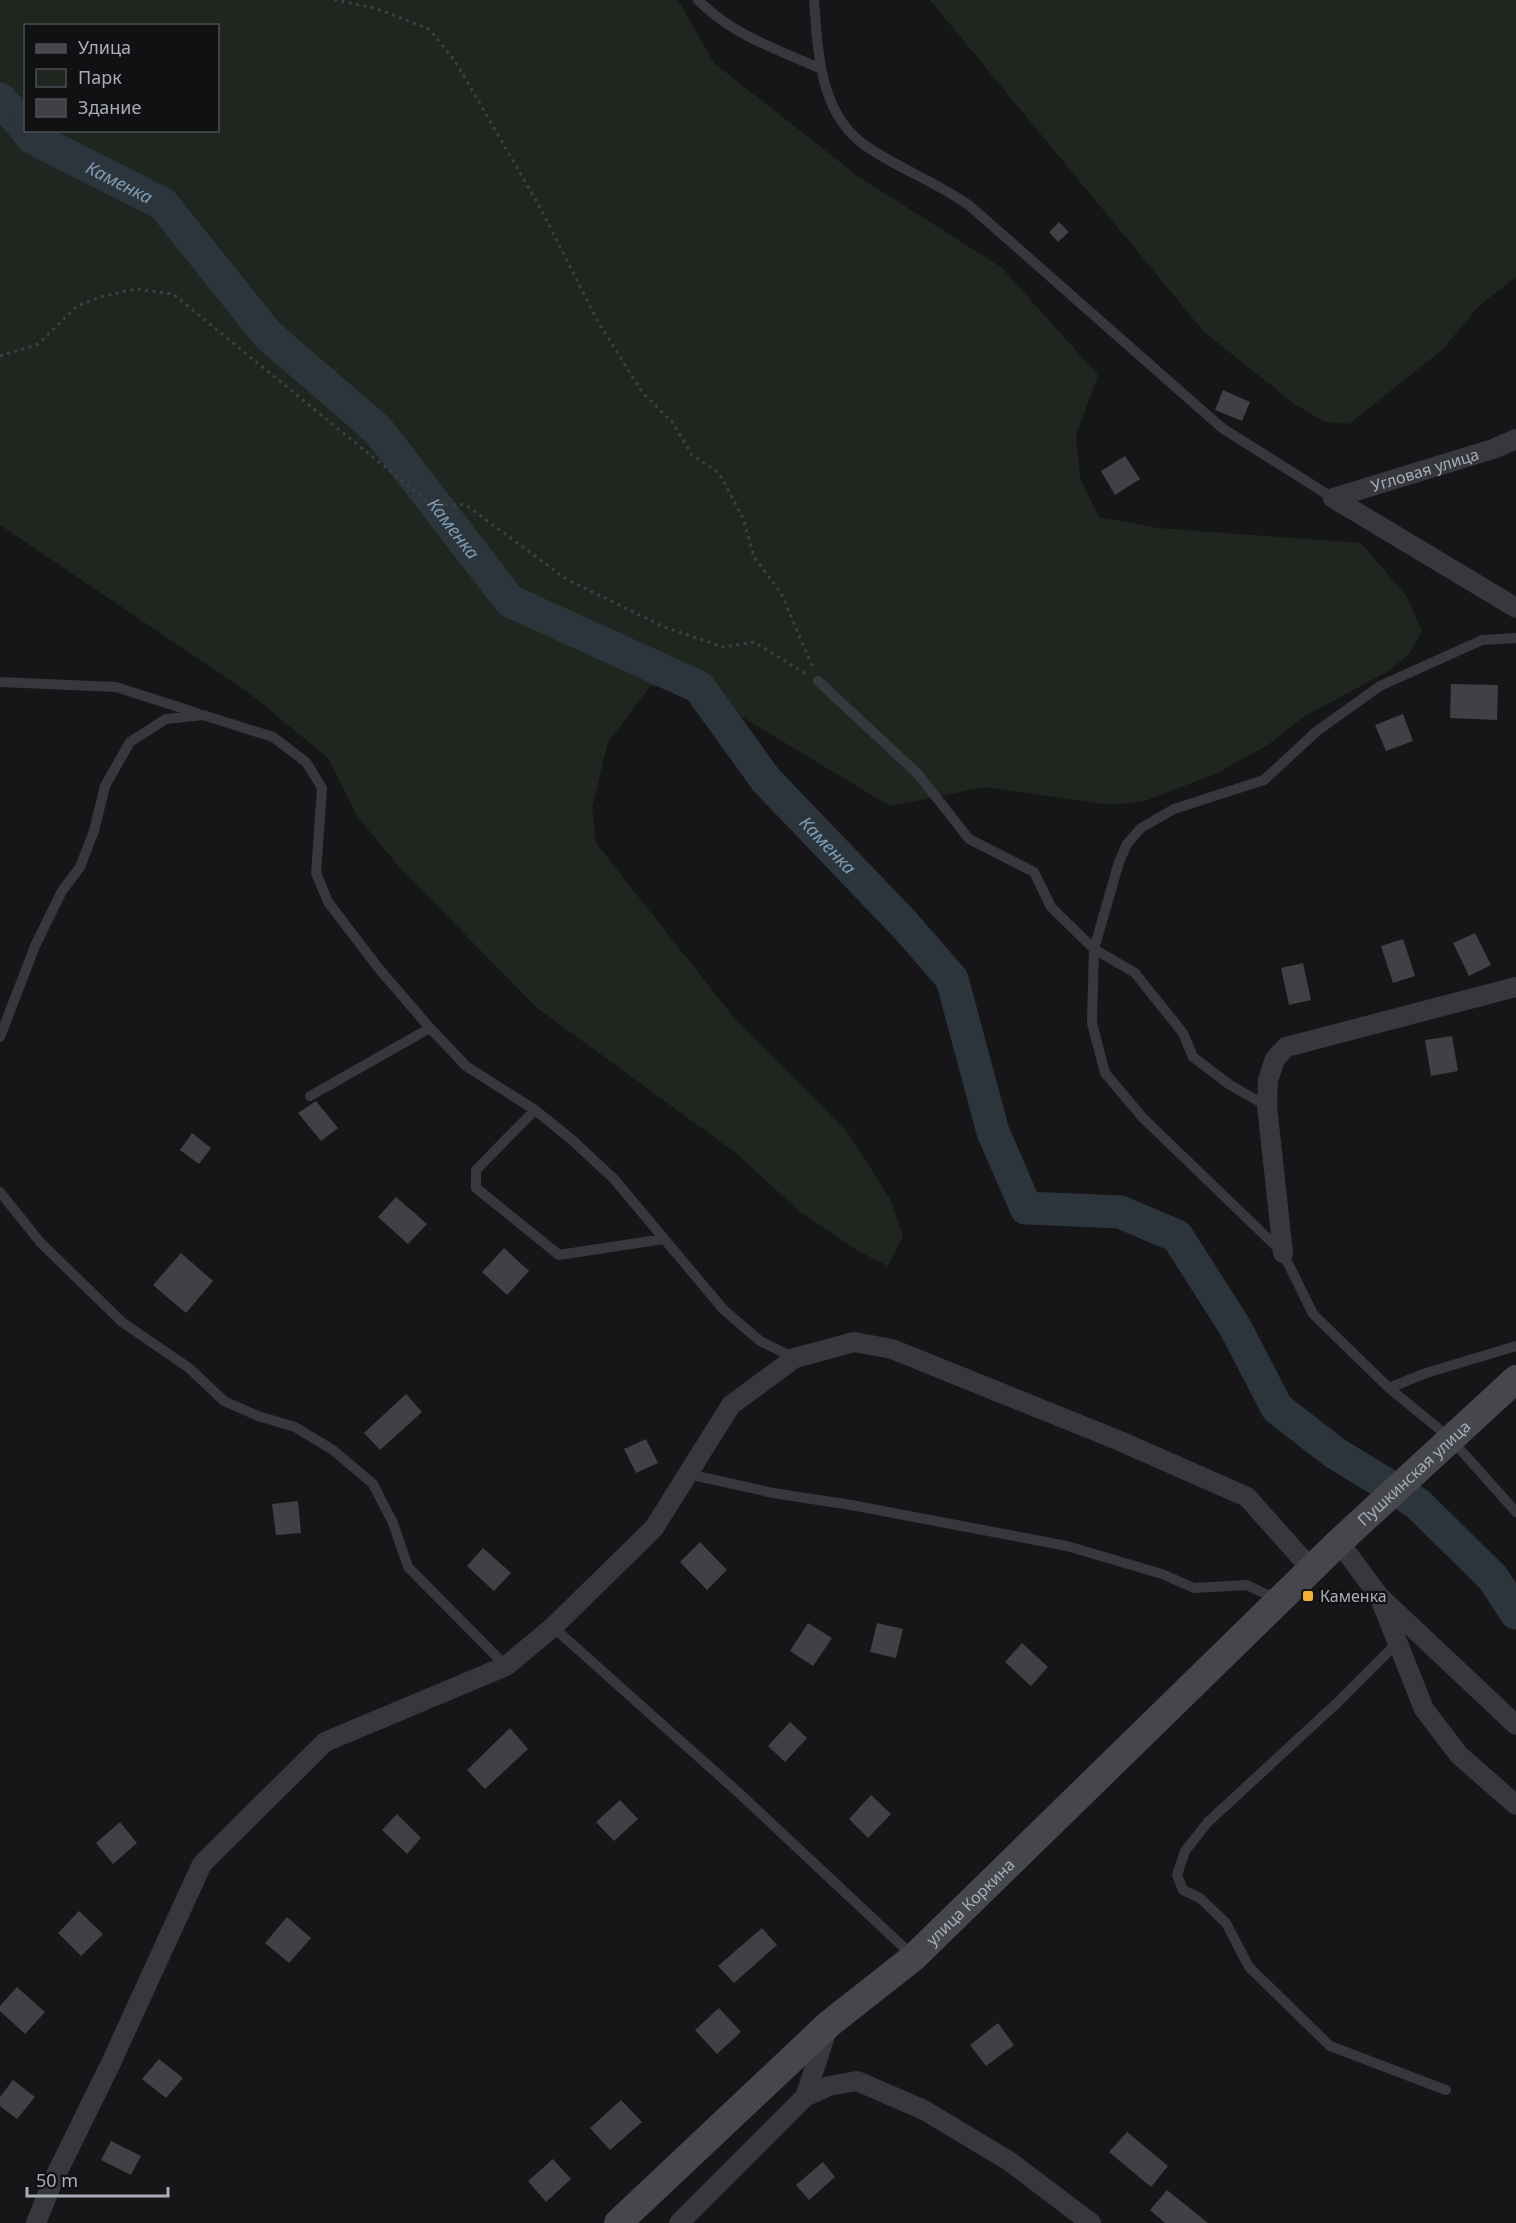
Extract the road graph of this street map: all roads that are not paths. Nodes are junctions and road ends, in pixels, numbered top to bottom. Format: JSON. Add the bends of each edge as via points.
{"nodes":[{"id":1,"x":698,"y":0,"type":"edge"},
{"id":2,"x":814,"y":0,"type":"edge"},
{"id":3,"x":819,"y":68,"type":"junction"},
{"id":4,"x":1516,"y":439,"type":"edge"},
{"id":5,"x":1333,"y":498,"type":"junction"},
{"id":6,"x":1516,"y":608,"type":"edge"},
{"id":7,"x":1516,"y":638,"type":"edge"},
{"id":8,"x":818,"y":681,"type":"road end"},
{"id":9,"x":0,"y":682,"type":"edge"},
{"id":10,"x":204,"y":715,"type":"junction"},
{"id":11,"x":1094,"y":950,"type":"junction"},
{"id":12,"x":1516,"y":987,"type":"edge"},
{"id":13,"x":430,"y":1028,"type":"junction"},
{"id":14,"x":0,"y":1037,"type":"edge"},
{"id":15,"x":310,"y":1096,"type":"dead end"},
{"id":16,"x":1267,"y":1106,"type":"junction"},
{"id":17,"x":535,"y":1110,"type":"junction"},
{"id":18,"x":0,"y":1192,"type":"edge"},
{"id":19,"x":664,"y":1239,"type":"junction"},
{"id":20,"x":1283,"y":1253,"type":"junction"},
{"id":21,"x":1516,"y":1346,"type":"edge"},
{"id":22,"x":795,"y":1358,"type":"junction"},
{"id":23,"x":1516,"y":1379,"type":"edge"},
{"id":24,"x":1389,"y":1388,"type":"junction"},
{"id":25,"x":1450,"y":1438,"type":"junction"},
{"id":26,"x":688,"y":1474,"type":"junction"},
{"id":27,"x":1516,"y":1512,"type":"edge"},
{"id":28,"x":1339,"y":1542,"type":"junction"},
{"id":29,"x":1312,"y":1570,"type":"junction"},
{"id":30,"x":1379,"y":1596,"type":"junction"},
{"id":31,"x":1281,"y":1601,"type":"junction"},
{"id":32,"x":553,"y":1627,"type":"junction"},
{"id":33,"x":1398,"y":1642,"type":"junction"},
{"id":34,"x":506,"y":1666,"type":"junction"},
{"id":35,"x":1516,"y":1725,"type":"edge"},
{"id":36,"x":1516,"y":1805,"type":"edge"},
{"id":37,"x":914,"y":1957,"type":"junction"},
{"id":38,"x":829,"y":2024,"type":"junction"},
{"id":39,"x":1446,"y":2090,"type":"dead end"},
{"id":40,"x":806,"y":2097,"type":"junction"},
{"id":41,"x":36,"y":2223,"type":"edge"},
{"id":42,"x":618,"y":2223,"type":"edge"},
{"id":43,"x":679,"y":2223,"type":"edge"},
{"id":44,"x":1091,"y":2223,"type":"edge"}],
"edges":[{"from":1,"to":3,"type":"lane","via":[[714,16],[746,36]]},
{"from":2,"to":3,"type":"lane"},
{"from":3,"to":5,"type":"lane","via":[[838,116],[865,145],[943,186],[970,206],[1222,428]]},
{"from":4,"to":5,"type":"street","name":"Угловая улица"},
{"from":5,"to":6,"type":"street"},
{"from":7,"to":11,"type":"lane","via":[[1482,640],[1380,686],[1317,731],[1264,780],[1174,808],[1141,828],[1127,844],[1119,862]]},
{"from":8,"to":11,"type":"lane","via":[[918,774],[969,839],[1034,873],[1051,907]]},
{"from":9,"to":10,"type":"lane","via":[[116,687]]},
{"from":10,"to":13,"type":"lane","via":[[273,737],[306,762],[322,788],[316,873],[328,902]]},
{"from":10,"to":14,"type":"lane","via":[[166,719],[130,742],[105,786],[80,867],[62,891],[35,946]]},
{"from":11,"to":16,"type":"lane","via":[[1136,972],[1183,1033],[1193,1057]]},
{"from":11,"to":20,"type":"lane","via":[[1092,1023],[1105,1072],[1143,1118]]},
{"from":12,"to":16,"type":"street","via":[[1286,1047],[1275,1059]]},
{"from":13,"to":15,"type":"lane"},
{"from":13,"to":17,"type":"lane","via":[[466,1066]]},
{"from":16,"to":20,"type":"street"},
{"from":17,"to":19,"type":"lane","via":[[614,1179]]},
{"from":17,"to":19,"type":"lane","via":[[476,1170],[476,1188],[559,1256]]},
{"from":18,"to":34,"type":"lane","via":[[40,1242],[122,1322],[189,1368],[224,1401],[295,1427],[333,1450],[373,1484],[393,1523],[408,1567]]},
{"from":19,"to":22,"type":"lane","via":[[723,1309],[760,1341]]},
{"from":20,"to":24,"type":"lane","via":[[1313,1314]]},
{"from":21,"to":24,"type":"lane"},
{"from":22,"to":26,"type":"street","via":[[731,1405]]},
{"from":22,"to":29,"type":"street","via":[[854,1342],[892,1349],[1120,1441],[1248,1497]]},
{"from":23,"to":25,"type":"main road","name":"Пушкинская улица"},
{"from":24,"to":25,"type":"lane"},
{"from":25,"to":27,"type":"lane"},
{"from":25,"to":28,"type":"main road","name":"Пушкинская улица"},
{"from":26,"to":31,"type":"lane","via":[[1067,1546],[1162,1574],[1194,1588],[1246,1585]]},
{"from":26,"to":32,"type":"street","via":[[654,1528]]},
{"from":28,"to":29,"type":"main road","name":"Пушкинская улица"},
{"from":28,"to":30,"type":"street"},
{"from":29,"to":31,"type":"main road","name":"улица Коркина"},
{"from":30,"to":33,"type":"street"},
{"from":30,"to":35,"type":"street"},
{"from":31,"to":37,"type":"main road","name":"улица Коркина"},
{"from":32,"to":34,"type":"street"},
{"from":32,"to":37,"type":"lane"},
{"from":33,"to":36,"type":"street","via":[[1424,1709],[1459,1755]]},
{"from":33,"to":39,"type":"lane","via":[[1208,1821],[1185,1851],[1178,1875],[1183,1890],[1200,1898],[1226,1923],[1249,1967],[1330,2046]]},
{"from":34,"to":41,"type":"street","via":[[325,1742],[202,1863]]},
{"from":37,"to":38,"type":"main road","name":"улица Коркина"},
{"from":38,"to":40,"type":"street"},
{"from":38,"to":42,"type":"main road","name":"улица Коркина"},
{"from":40,"to":43,"type":"street"},
{"from":40,"to":44,"type":"street","via":[[829,2086],[857,2081],[924,2110],[1009,2161]]}]}
